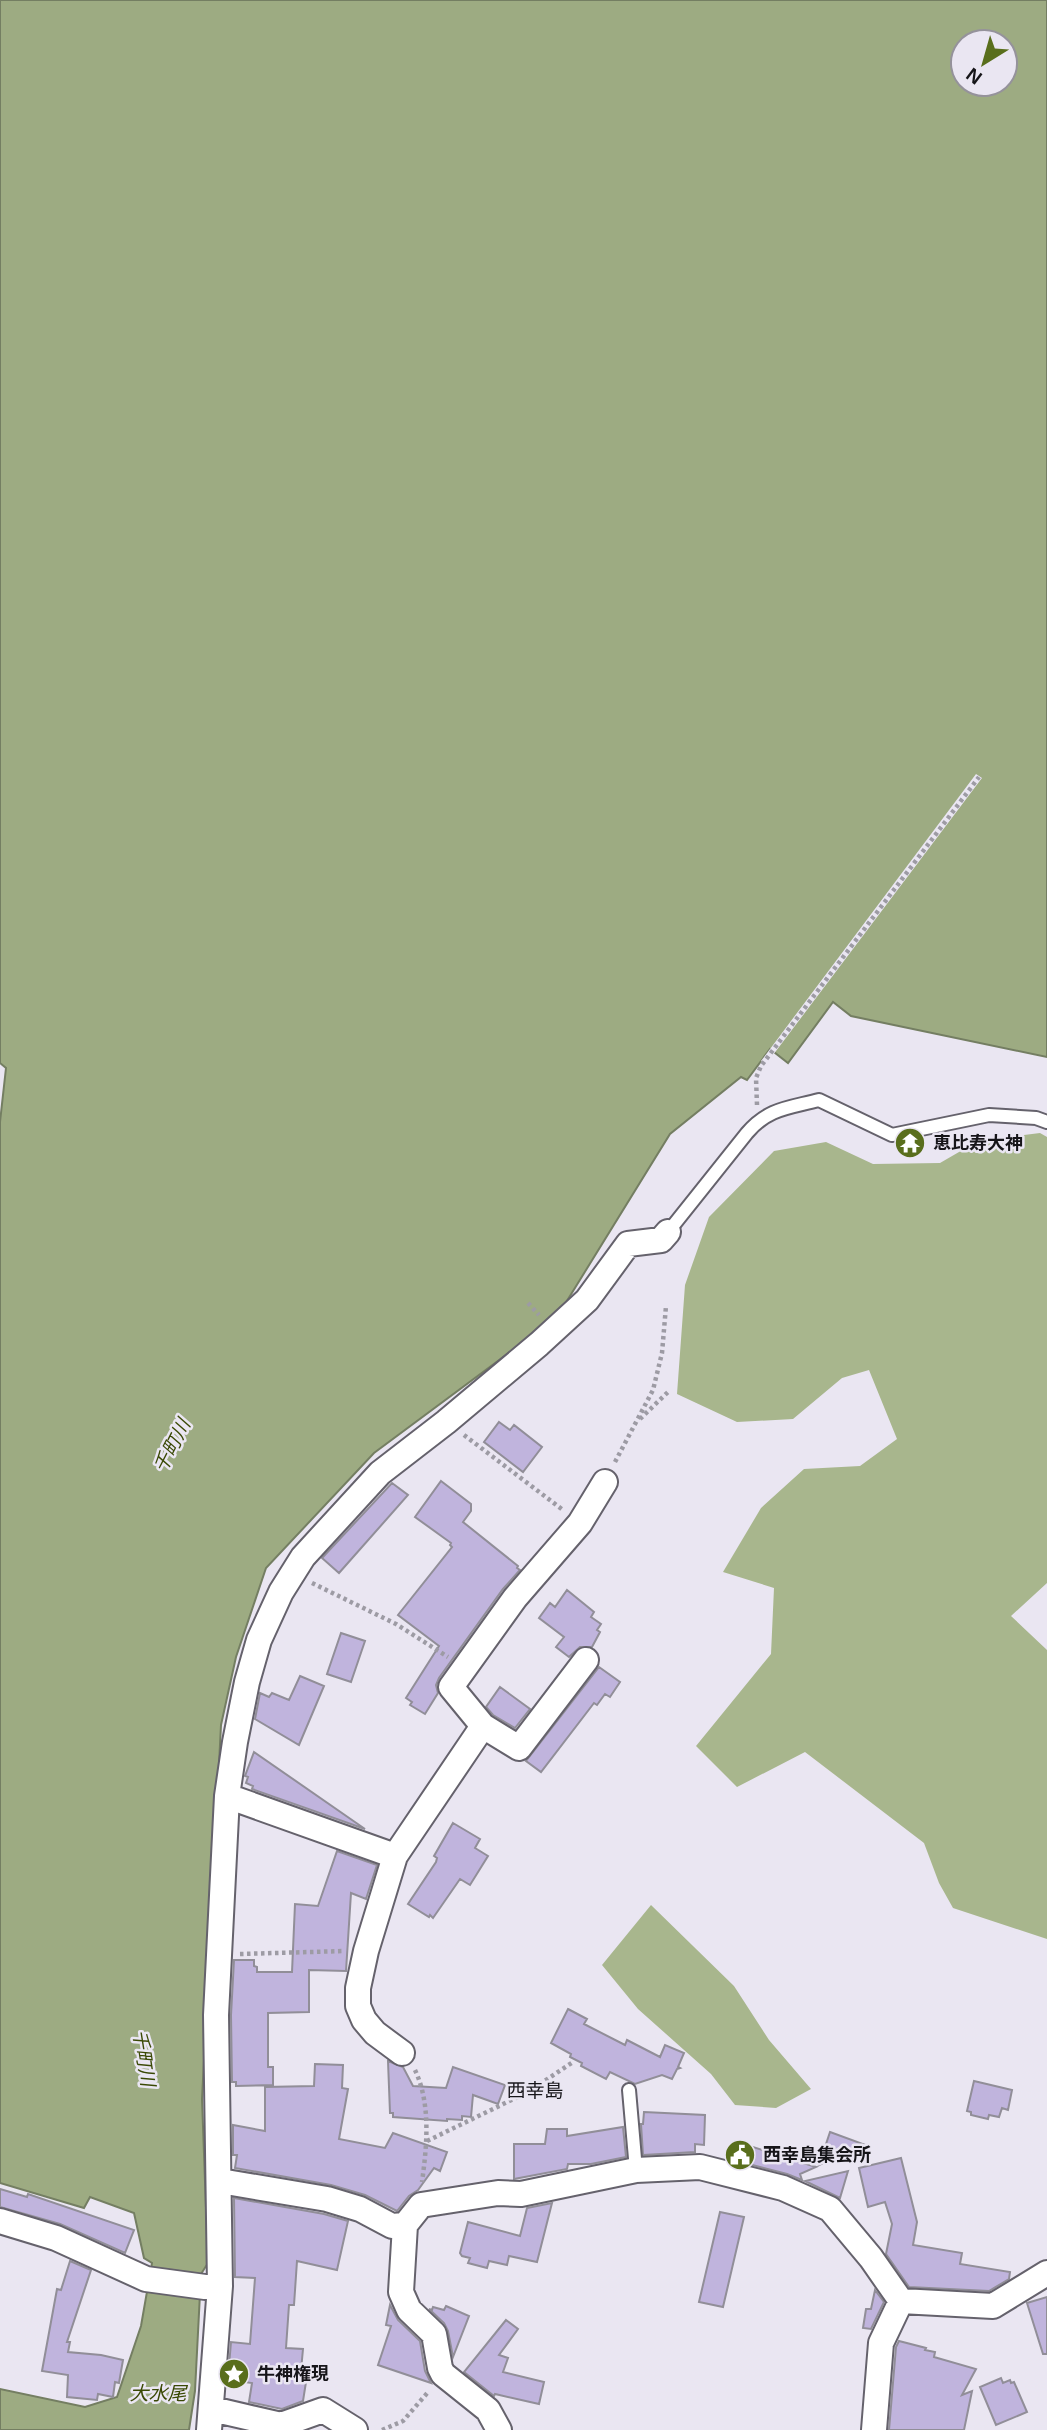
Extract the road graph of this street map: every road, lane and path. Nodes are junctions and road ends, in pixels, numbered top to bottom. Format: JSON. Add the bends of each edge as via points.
{"nodes":[{"id":1,"x":979,"y":777,"type":"dead end"},
{"id":2,"x":758,"y":1120,"type":"junction"},
{"id":3,"x":1047,"y":1122,"type":"edge"},
{"id":4,"x":668,"y":1232,"type":"joint"},
{"id":5,"x":666,"y":1306,"type":"dead end"},
{"id":6,"x":669,"y":1391,"type":"dead end"},
{"id":7,"x":446,"y":1422,"type":"junction"},
{"id":8,"x":635,"y":1424,"type":"junction"},
{"id":9,"x":605,"y":1482,"type":"joint"},
{"id":10,"x":580,"y":1523,"type":"junction"},
{"id":11,"x":292,"y":1573,"type":"junction"},
{"id":12,"x":586,"y":1660,"type":"dead end"},
{"id":13,"x":466,"y":1668,"type":"junction"},
{"id":14,"x":483,"y":1726,"type":"junction"},
{"id":15,"x":226,"y":1796,"type":"junction"},
{"id":16,"x":396,"y":1856,"type":"junction"},
{"id":17,"x":366,"y":1951,"type":"junction"},
{"id":18,"x":219,"y":1954,"type":"junction"},
{"id":19,"x":402,"y":2053,"type":"joint"},
{"id":20,"x":573,"y":2062,"type":"dead end"},
{"id":21,"x":629,"y":2090,"type":"dead end"},
{"id":22,"x":427,"y":2141,"type":"junction"},
{"id":23,"x":636,"y":2171,"type":"junction"},
{"id":24,"x":220,"y":2181,"type":"junction"},
{"id":25,"x":421,"y":2205,"type":"junction"},
{"id":26,"x":0,"y":2221,"type":"edge"},
{"id":27,"x":405,"y":2225,"type":"junction"},
{"id":28,"x":1047,"y":2273,"type":"edge"},
{"id":29,"x":212,"y":2287,"type":"junction"},
{"id":30,"x":901,"y":2301,"type":"junction"},
{"id":31,"x":443,"y":2374,"type":"junction"},
{"id":32,"x":211,"y":2419,"type":"edge"},
{"id":33,"x":355,"y":2430,"type":"edge"},
{"id":34,"x":382,"y":2430,"type":"edge"},
{"id":35,"x":499,"y":2430,"type":"edge"},
{"id":36,"x":874,"y":2430,"type":"edge"}],
"edges":[{"from":1,"to":2,"type":"path","via":[[761,1066],[756,1078]]},
{"from":2,"to":3,"type":"lane","via":[[819,1100],[892,1135],[989,1115]]},
{"from":2,"to":4,"type":"lane"},
{"from":4,"to":7,"type":"street","via":[[661,1240],[628,1244],[587,1300]]},
{"from":5,"to":8,"type":"path","via":[[653,1390]]},
{"from":6,"to":8,"type":"path"},
{"from":7,"to":10,"type":"path"},
{"from":7,"to":11,"type":"street","via":[[380,1473]]},
{"from":8,"to":9,"type":"path"},
{"from":9,"to":10,"type":"street"},
{"from":10,"to":13,"type":"street","via":[[515,1598]]},
{"from":11,"to":13,"type":"path","via":[[396,1624]]},
{"from":11,"to":15,"type":"street","via":[[259,1640]]},
{"from":12,"to":14,"type":"street","via":[[519,1748]]},
{"from":13,"to":14,"type":"street","via":[[451,1687]]},
{"from":14,"to":16,"type":"street"},
{"from":15,"to":16,"type":"street"},
{"from":15,"to":18,"type":"street"},
{"from":16,"to":17,"type":"street"},
{"from":17,"to":18,"type":"path"},
{"from":17,"to":19,"type":"street","via":[[358,2006],[375,2033]]},
{"from":18,"to":24,"type":"street","via":[[215,2015]]},
{"from":19,"to":22,"type":"path","via":[[423,2087]]},
{"from":20,"to":22,"type":"path","via":[[528,2092]]},
{"from":21,"to":23,"type":"lane"},
{"from":22,"to":25,"type":"path"},
{"from":23,"to":25,"type":"street","via":[[521,2194],[498,2193]]},
{"from":23,"to":30,"type":"street","via":[[700,2167],[783,2188],[830,2209]]},
{"from":24,"to":27,"type":"street","via":[[327,2199],[392,2226]]},
{"from":24,"to":29,"type":"street"},
{"from":25,"to":27,"type":"street"},
{"from":26,"to":29,"type":"street","via":[[56,2238],[146,2279]]},
{"from":27,"to":31,"type":"street","via":[[401,2292],[409,2310],[434,2334]]},
{"from":28,"to":30,"type":"street","via":[[993,2306]]},
{"from":29,"to":32,"type":"street"},
{"from":30,"to":36,"type":"street","via":[[881,2343]]},
{"from":31,"to":34,"type":"path","via":[[403,2421]]},
{"from":31,"to":35,"type":"street","via":[[488,2410]]},
{"from":32,"to":33,"type":"street","via":[[281,2424],[323,2410]]}]}
